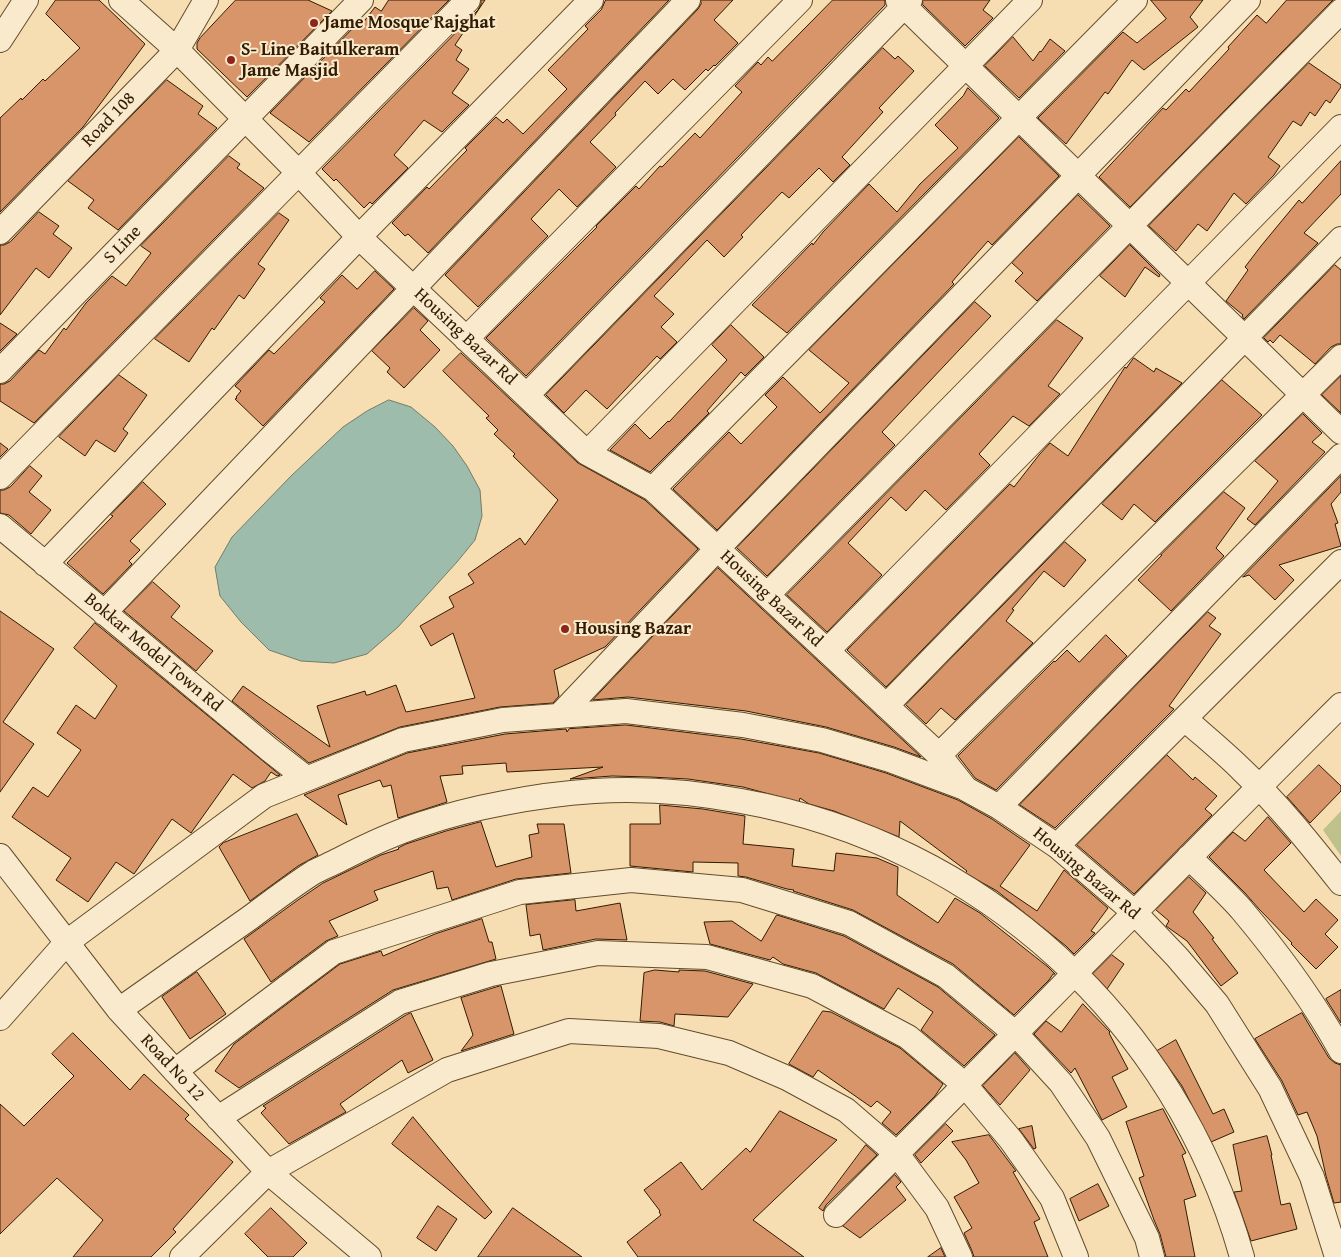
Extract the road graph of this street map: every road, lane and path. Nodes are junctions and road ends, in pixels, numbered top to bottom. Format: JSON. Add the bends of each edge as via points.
{"nodes":[{"id":1,"x":26,"y":0,"type":"edge"},
{"id":2,"x":122,"y":0,"type":"edge"},
{"id":3,"x":206,"y":0,"type":"edge"},
{"id":4,"x":361,"y":0,"type":"edge"},
{"id":5,"x":468,"y":0,"type":"edge"},
{"id":6,"x":591,"y":0,"type":"edge"},
{"id":7,"x":688,"y":0,"type":"edge"},
{"id":8,"x":800,"y":0,"type":"edge"},
{"id":9,"x":1030,"y":0,"type":"edge"},
{"id":10,"x":1135,"y":0,"type":"edge"},
{"id":11,"x":1248,"y":0,"type":"edge"},
{"id":12,"x":904,"y":2,"type":"edge"},
{"id":13,"x":1341,"y":11,"type":"edge"},
{"id":14,"x":0,"y":40,"type":"edge"},
{"id":15,"x":177,"y":50,"type":"junction"},
{"id":16,"x":965,"y":65,"type":"junction"},
{"id":17,"x":1019,"y":118,"type":"junction"},
{"id":18,"x":246,"y":120,"type":"junction"},
{"id":19,"x":1341,"y":127,"type":"edge"},
{"id":20,"x":299,"y":172,"type":"junction"},
{"id":21,"x":1078,"y":175,"type":"junction"},
{"id":22,"x":1130,"y":226,"type":"junction"},
{"id":23,"x":0,"y":232,"type":"edge"},
{"id":24,"x":359,"y":237,"type":"junction"},
{"id":25,"x":1341,"y":239,"type":"edge"},
{"id":26,"x":1188,"y":283,"type":"junction"},
{"id":27,"x":413,"y":288,"type":"junction"},
{"id":28,"x":1244,"y":338,"type":"junction"},
{"id":29,"x":466,"y":339,"type":"junction"},
{"id":30,"x":1341,"y":357,"type":"edge"},
{"id":31,"x":0,"y":371,"type":"edge"},
{"id":32,"x":526,"y":395,"type":"junction"},
{"id":33,"x":1303,"y":395,"type":"junction"},
{"id":34,"x":1341,"y":432,"type":"edge"},
{"id":35,"x":587,"y":453,"type":"junction"},
{"id":36,"x":1341,"y":456,"type":"edge"},
{"id":37,"x":0,"y":477,"type":"edge"},
{"id":38,"x":653,"y":489,"type":"junction"},
{"id":39,"x":0,"y":526,"type":"edge"},
{"id":40,"x":717,"y":549,"type":"junction"},
{"id":41,"x":1341,"y":562,"type":"edge"},
{"id":42,"x":45,"y":564,"type":"junction"},
{"id":43,"x":767,"y":595,"type":"junction"},
{"id":44,"x":104,"y":613,"type":"junction"},
{"id":45,"x":827,"y":651,"type":"junction"},
{"id":46,"x":1341,"y":705,"type":"edge"},
{"id":47,"x":886,"y":706,"type":"junction"},
{"id":48,"x":559,"y":716,"type":"junction"},
{"id":49,"x":1185,"y":719,"type":"junction"},
{"id":50,"x":939,"y":755,"type":"junction"},
{"id":51,"x":306,"y":778,"type":"junction"},
{"id":52,"x":1259,"y":787,"type":"junction"},
{"id":53,"x":966,"y":789,"type":"junction"},
{"id":54,"x":999,"y":807,"type":"junction"},
{"id":55,"x":1058,"y":846,"type":"junction"},
{"id":56,"x":0,"y":856,"type":"edge"},
{"id":57,"x":1189,"y":857,"type":"junction"},
{"id":58,"x":1341,"y":883,"type":"edge"},
{"id":59,"x":1135,"y":913,"type":"junction"},
{"id":60,"x":67,"y":942,"type":"junction"},
{"id":61,"x":1076,"y":974,"type":"junction"},
{"id":62,"x":119,"y":1010,"type":"junction"},
{"id":63,"x":0,"y":1018,"type":"edge"},
{"id":64,"x":1016,"y":1034,"type":"junction"},
{"id":65,"x":1341,"y":1051,"type":"edge"},
{"id":66,"x":176,"y":1072,"type":"junction"},
{"id":67,"x":965,"y":1085,"type":"junction"},
{"id":68,"x":218,"y":1118,"type":"junction"},
{"id":69,"x":897,"y":1154,"type":"junction"},
{"id":70,"x":268,"y":1172,"type":"junction"},
{"id":71,"x":836,"y":1215,"type":"dead end"},
{"id":72,"x":182,"y":1257,"type":"edge"},
{"id":73,"x":369,"y":1257,"type":"edge"},
{"id":74,"x":960,"y":1257,"type":"edge"},
{"id":75,"x":1076,"y":1257,"type":"edge"},
{"id":76,"x":1152,"y":1257,"type":"edge"},
{"id":77,"x":1242,"y":1257,"type":"edge"},
{"id":78,"x":1337,"y":1257,"type":"edge"}],
"edges":[{"from":1,"to":14,"type":"street"},
{"from":2,"to":15,"type":"street","name":"Housing Bazar Rd"},
{"from":3,"to":15,"type":"street","name":"Road 108"},
{"from":4,"to":18,"type":"street","name":"S Line"},
{"from":5,"to":20,"type":"street"},
{"from":6,"to":24,"type":"street"},
{"from":7,"to":27,"type":"street"},
{"from":8,"to":29,"type":"street"},
{"from":9,"to":16,"type":"street"},
{"from":10,"to":17,"type":"street"},
{"from":11,"to":21,"type":"street"},
{"from":12,"to":16,"type":"street"},
{"from":12,"to":32,"type":"street"},
{"from":13,"to":22,"type":"street"},
{"from":15,"to":18,"type":"street","name":"Housing Bazar Rd"},
{"from":15,"to":23,"type":"street","name":"Road 108"},
{"from":16,"to":17,"type":"street"},
{"from":16,"to":35,"type":"street"},
{"from":17,"to":21,"type":"street"},
{"from":17,"to":38,"type":"street"},
{"from":18,"to":20,"type":"street","name":"Housing Bazar Rd"},
{"from":18,"to":31,"type":"street","name":"S Line"},
{"from":19,"to":26,"type":"street"},
{"from":20,"to":24,"type":"street","name":"Housing Bazar Rd"},
{"from":20,"to":37,"type":"street"},
{"from":21,"to":22,"type":"street"},
{"from":21,"to":40,"type":"street"},
{"from":22,"to":26,"type":"street"},
{"from":22,"to":43,"type":"street"},
{"from":24,"to":27,"type":"street","name":"Housing Bazar Rd"},
{"from":24,"to":42,"type":"street"},
{"from":25,"to":28,"type":"street"},
{"from":26,"to":28,"type":"street"},
{"from":26,"to":45,"type":"street"},
{"from":27,"to":29,"type":"street","name":"Housing Bazar Rd"},
{"from":27,"to":44,"type":"street"},
{"from":28,"to":33,"type":"street"},
{"from":28,"to":47,"type":"street"},
{"from":29,"to":32,"type":"street","name":"Housing Bazar Rd"},
{"from":30,"to":33,"type":"street"},
{"from":32,"to":35,"type":"street","name":"Housing Bazar Rd"},
{"from":33,"to":34,"type":"street"},
{"from":33,"to":50,"type":"street"},
{"from":35,"to":38,"type":"street","name":"Housing Bazar Rd"},
{"from":36,"to":54,"type":"street"},
{"from":38,"to":40,"type":"street","name":"Housing Bazar Rd"},
{"from":39,"to":42,"type":"street","name":"Bokkar Model Town Rd"},
{"from":40,"to":43,"type":"street","name":"Housing Bazar Rd"},
{"from":40,"to":48,"type":"street"},
{"from":41,"to":49,"type":"street"},
{"from":42,"to":44,"type":"street","name":"Bokkar Model Town Rd"},
{"from":43,"to":45,"type":"street","name":"Housing Bazar Rd"},
{"from":44,"to":51,"type":"street","name":"Bokkar Model Town Rd"},
{"from":45,"to":47,"type":"street","name":"Housing Bazar Rd"},
{"from":46,"to":52,"type":"street"},
{"from":47,"to":50,"type":"street","name":"Housing Bazar Rd"},
{"from":48,"to":51,"type":"street","via":[[504,720],[403,740]]},
{"from":48,"to":53,"type":"street","via":[[626,711],[743,725],[822,740],[890,760]]},
{"from":49,"to":52,"type":"street"},
{"from":49,"to":55,"type":"street"},
{"from":50,"to":53,"type":"street","name":"Housing Bazar Rd"},
{"from":51,"to":60,"type":"street","via":[[264,796]]},
{"from":52,"to":57,"type":"street"},
{"from":52,"to":58,"type":"street"},
{"from":53,"to":54,"type":"street","name":"Housing Bazar Rd"},
{"from":54,"to":55,"type":"street","name":"Housing Bazar Rd"},
{"from":55,"to":59,"type":"street","name":"Housing Bazar Rd"},
{"from":56,"to":60,"type":"street","name":"Road No 12"},
{"from":57,"to":59,"type":"street"},
{"from":57,"to":65,"type":"street","via":[[1240,908],[1285,964],[1326,1023]]},
{"from":59,"to":61,"type":"street"},
{"from":59,"to":78,"type":"street","name":"Housing Bazar Rd","via":[[1217,1004],[1270,1088],[1312,1177]]},
{"from":60,"to":62,"type":"street","name":"Road No 12"},
{"from":60,"to":63,"type":"street"},
{"from":61,"to":62,"type":"street","via":[[1036,937],[988,901],[938,870],[885,844],[773,806],[656,790],[596,790],[537,796],[479,808],[422,824],[367,846],[314,872]]},
{"from":61,"to":64,"type":"street"},
{"from":61,"to":77,"type":"street","via":[[1119,1021],[1155,1068],[1186,1118],[1212,1171]]},
{"from":62,"to":66,"type":"street","name":"Road No 12"},
{"from":64,"to":66,"type":"street","via":[[946,976],[848,923],[742,890],[631,880],[520,892],[334,952]]},
{"from":64,"to":67,"type":"street"},
{"from":64,"to":76,"type":"street","via":[[1061,1083],[1098,1138],[1147,1238]]},
{"from":66,"to":68,"type":"street","name":"Road No 12"},
{"from":67,"to":68,"type":"street","via":[[908,1037],[812,986],[707,957],[598,953],[491,974],[400,1002]]},
{"from":67,"to":69,"type":"street"},
{"from":67,"to":75,"type":"street","via":[[1011,1140],[1052,1198]]},
{"from":68,"to":70,"type":"street","name":"Road No 12"},
{"from":69,"to":70,"type":"street","via":[[846,1110],[787,1078],[729,1053],[659,1036],[569,1031],[447,1070]]},
{"from":69,"to":71,"type":"street"},
{"from":69,"to":74,"type":"street","via":[[937,1208]]},
{"from":70,"to":72,"type":"street"},
{"from":70,"to":73,"type":"street","name":"Road No 12"}]}
